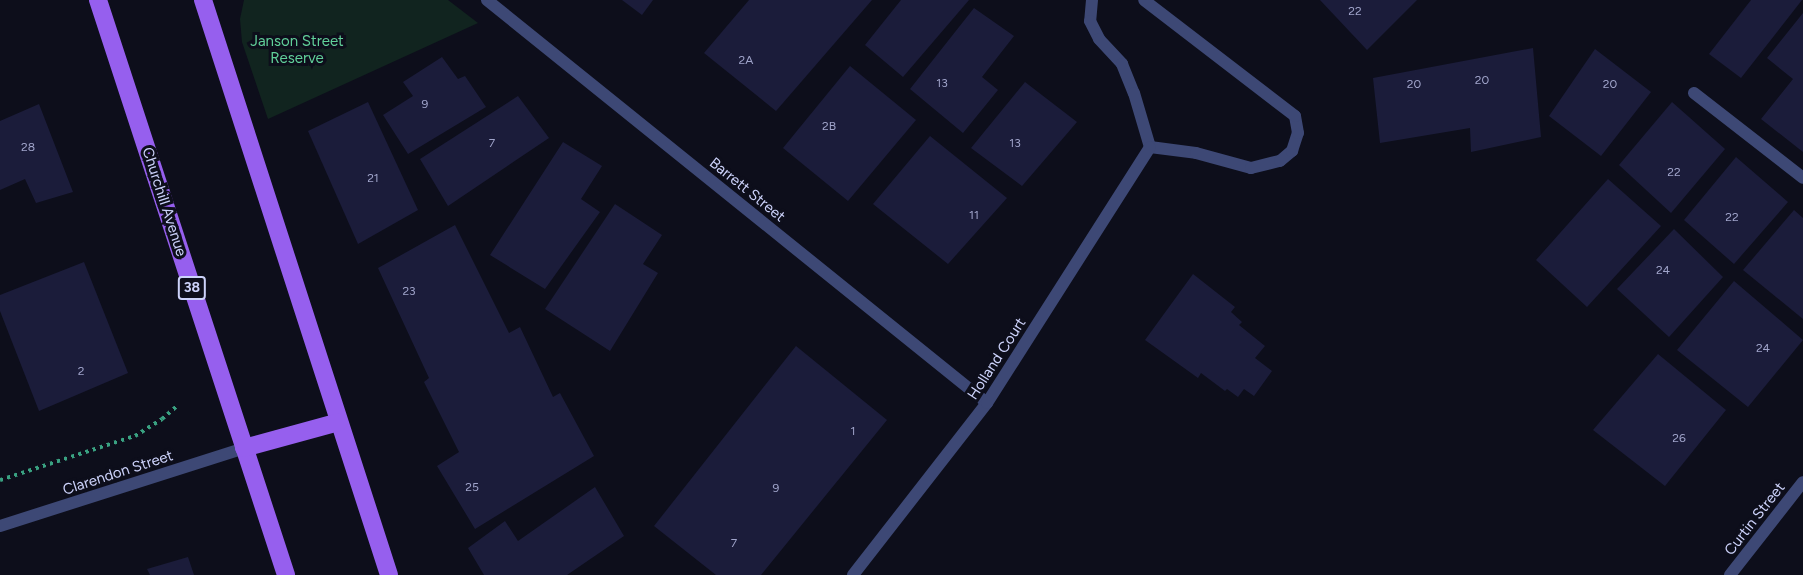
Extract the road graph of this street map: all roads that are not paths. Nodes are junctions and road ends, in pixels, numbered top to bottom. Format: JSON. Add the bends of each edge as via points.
{"nodes":[{"id":1,"x":98,"y":0,"type":"edge"},
{"id":2,"x":203,"y":0,"type":"edge"},
{"id":3,"x":488,"y":0,"type":"edge"},
{"id":4,"x":1092,"y":0,"type":"edge"},
{"id":5,"x":1144,"y":0,"type":"edge"},
{"id":6,"x":1694,"y":93,"type":"dead end"},
{"id":7,"x":1150,"y":147,"type":"junction"},
{"id":8,"x":1803,"y":178,"type":"edge"},
{"id":9,"x":987,"y":403,"type":"junction"},
{"id":10,"x":339,"y":422,"type":"junction"},
{"id":11,"x":244,"y":448,"type":"junction"},
{"id":12,"x":1803,"y":482,"type":"edge"},
{"id":13,"x":0,"y":526,"type":"edge"},
{"id":14,"x":286,"y":575,"type":"edge"},
{"id":15,"x":389,"y":575,"type":"edge"},
{"id":16,"x":853,"y":575,"type":"edge"},
{"id":17,"x":1730,"y":575,"type":"edge"}],
"edges":[{"from":1,"to":11,"type":"main road","name":"Churchill Avenue","number":"38"},
{"from":2,"to":10,"type":"main road"},
{"from":3,"to":9,"type":"street","name":"Barrett Street"},
{"from":4,"to":7,"type":"street","via":[[1090,21],[1099,39],[1122,64]]},
{"from":5,"to":7,"type":"street","via":[[1295,116],[1298,133],[1292,151],[1280,161],[1251,168],[1196,153]]},
{"from":6,"to":8,"type":"street"},
{"from":7,"to":9,"type":"street","name":"Holland Court"},
{"from":9,"to":16,"type":"street","name":"Holland Court"},
{"from":10,"to":11,"type":"main road"},
{"from":10,"to":15,"type":"main road"},
{"from":11,"to":13,"type":"street","name":"Clarendon Street"},
{"from":11,"to":14,"type":"main road","name":"Churchill Avenue","number":"38"},
{"from":12,"to":17,"type":"street","name":"Curtin Street"}]}
